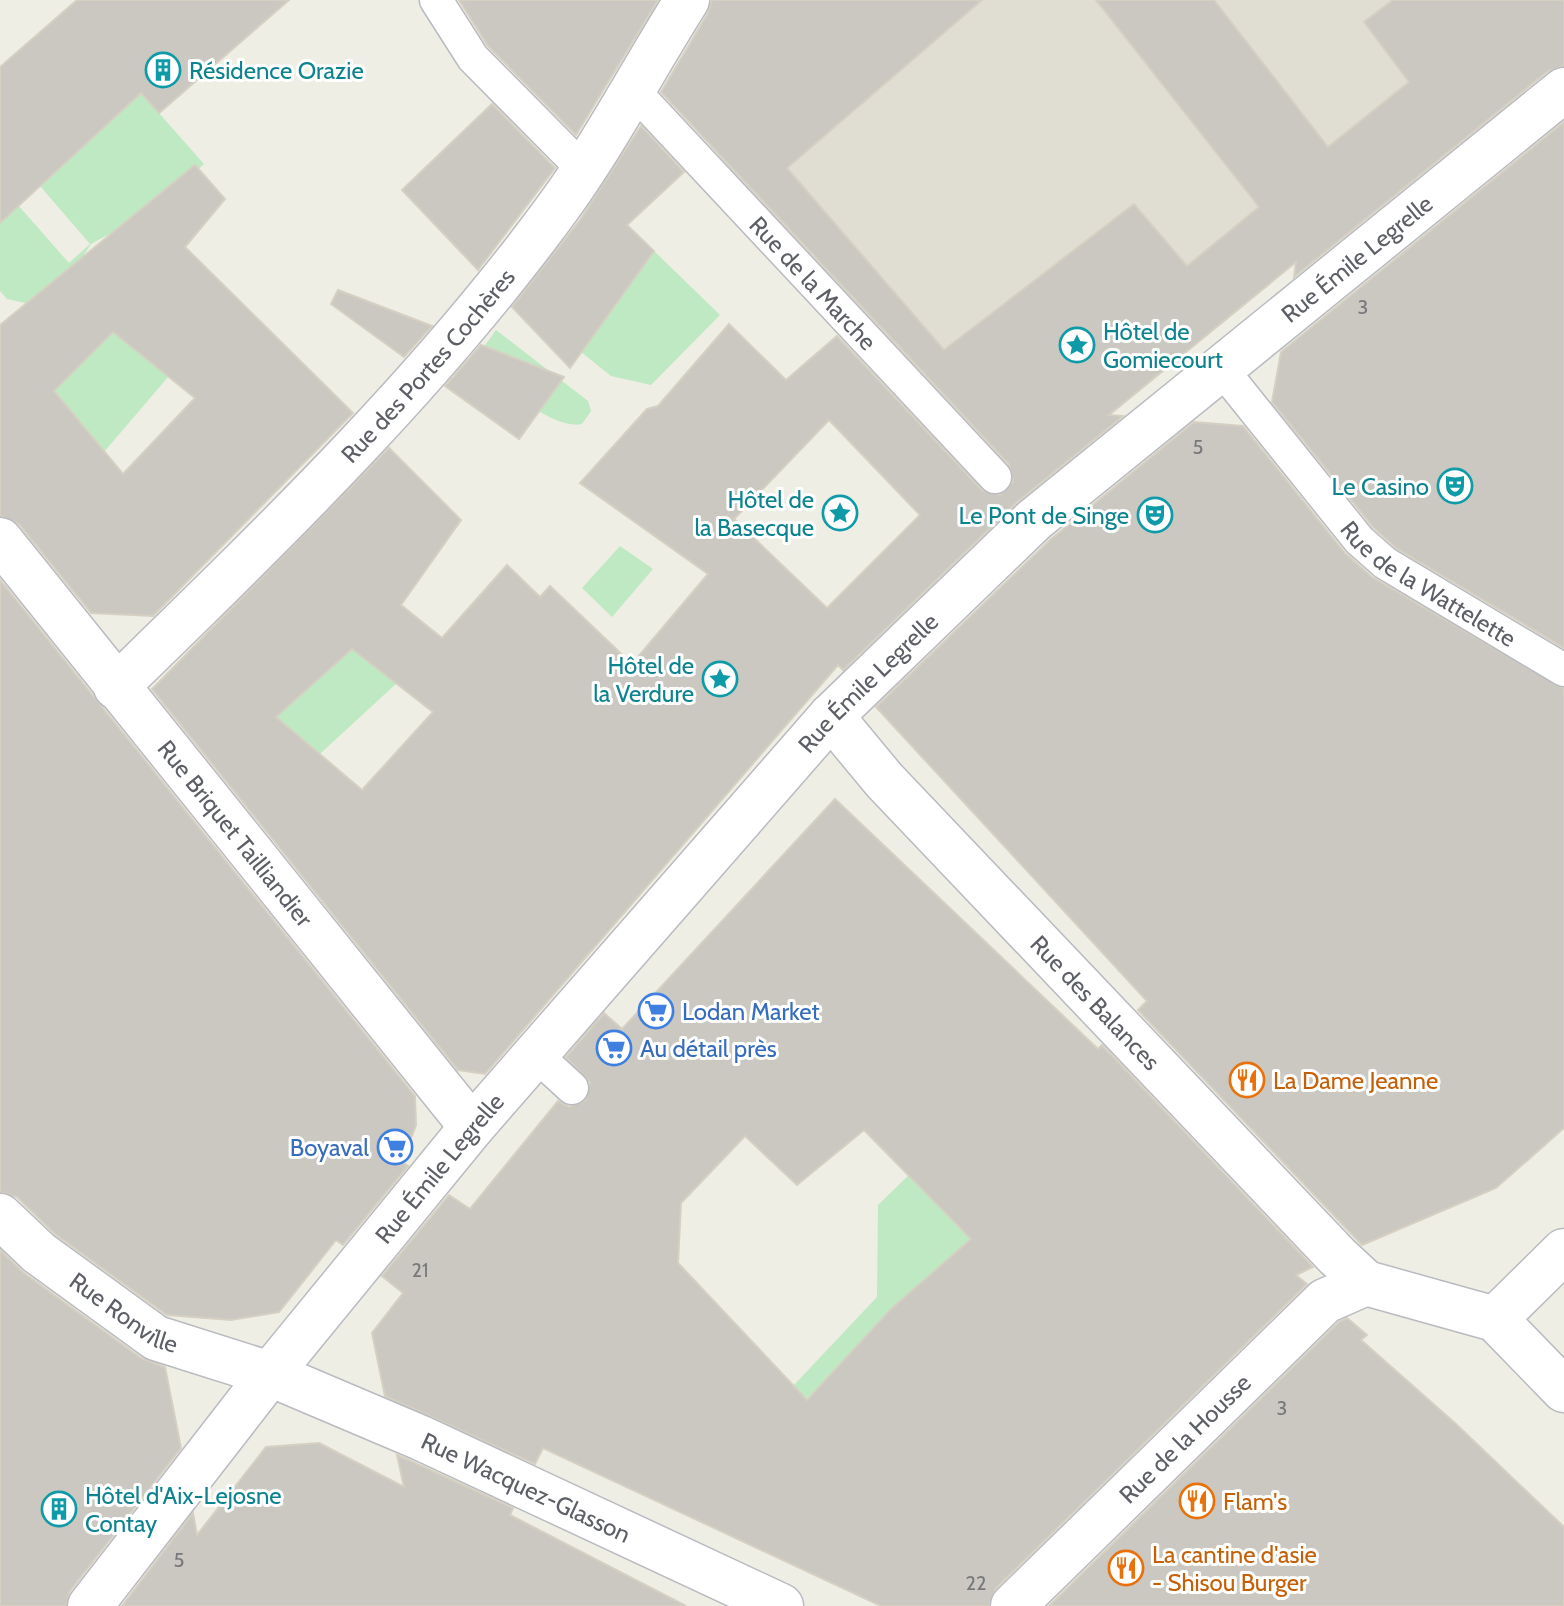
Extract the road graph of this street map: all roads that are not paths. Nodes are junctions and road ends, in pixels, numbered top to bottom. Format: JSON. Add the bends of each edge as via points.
{"nodes":[{"id":1,"x":436,"y":0,"type":"edge"},
{"id":2,"x":687,"y":0,"type":"edge"},
{"id":3,"x":633,"y":90,"type":"junction"},
{"id":4,"x":1564,"y":90,"type":"edge"},
{"id":5,"x":584,"y":170,"type":"junction"},
{"id":6,"x":1220,"y":367,"type":"junction"},
{"id":7,"x":995,"y":477,"type":"dead end"},
{"id":8,"x":0,"y":540,"type":"edge"},
{"id":9,"x":1564,"y":670,"type":"edge"},
{"id":10,"x":116,"y":687,"type":"junction"},
{"id":11,"x":831,"y":716,"type":"junction"},
{"id":12,"x":536,"y":1055,"type":"junction"},
{"id":13,"x":572,"y":1088,"type":"dead end"},
{"id":14,"x":472,"y":1127,"type":"junction"},
{"id":15,"x":0,"y":1216,"type":"edge"},
{"id":16,"x":1564,"y":1251,"type":"edge"},
{"id":17,"x":1366,"y":1283,"type":"junction"},
{"id":18,"x":1495,"y":1319,"type":"junction"},
{"id":19,"x":270,"y":1374,"type":"junction"},
{"id":20,"x":1564,"y":1390,"type":"edge"},
{"id":21,"x":90,"y":1606,"type":"edge"},
{"id":22,"x":781,"y":1606,"type":"edge"},
{"id":23,"x":1013,"y":1606,"type":"edge"}],
"edges":[{"from":1,"to":5,"type":"lane","via":[[473,58]]},
{"from":2,"to":3,"type":"street","name":"Rue des Portes Cochères"},
{"from":3,"to":5,"type":"street","name":"Rue des Portes Cochères"},
{"from":3,"to":7,"type":"lane","name":"Rue de la Marche"},
{"from":4,"to":6,"type":"street","name":"Rue Émile Legrelle"},
{"from":5,"to":10,"type":"street","name":"Rue des Portes Cochères","via":[[480,308],[398,401]]},
{"from":6,"to":9,"type":"lane","name":"Rue de la Wattelette","via":[[1359,540],[1385,563]]},
{"from":6,"to":11,"type":"street","name":"Rue Émile Legrelle","via":[[1034,520]]},
{"from":8,"to":10,"type":"street","name":"Rue Briquet Tailliandier"},
{"from":10,"to":14,"type":"street","name":"Rue Briquet Tailliandier"},
{"from":11,"to":12,"type":"street","name":"Rue Émile Legrelle"},
{"from":11,"to":17,"type":"street","name":"Rue des Balances","via":[[884,780]]},
{"from":12,"to":13,"type":"lane"},
{"from":12,"to":14,"type":"street","name":"Rue Émile Legrelle"},
{"from":14,"to":19,"type":"street","name":"Rue Émile Legrelle"},
{"from":15,"to":19,"type":"street","name":"Rue Ronville","via":[[39,1253],[156,1338]]},
{"from":16,"to":18,"type":"street"},
{"from":17,"to":18,"type":"street"},
{"from":17,"to":23,"type":"street","name":"Rue de la Housse","via":[[1325,1301]]},
{"from":18,"to":20,"type":"street"},
{"from":19,"to":21,"type":"street","name":"Rue Émile Legrelle"},
{"from":19,"to":22,"type":"street","name":"Rue Wacquez-Glasson","via":[[421,1438]]}]}
